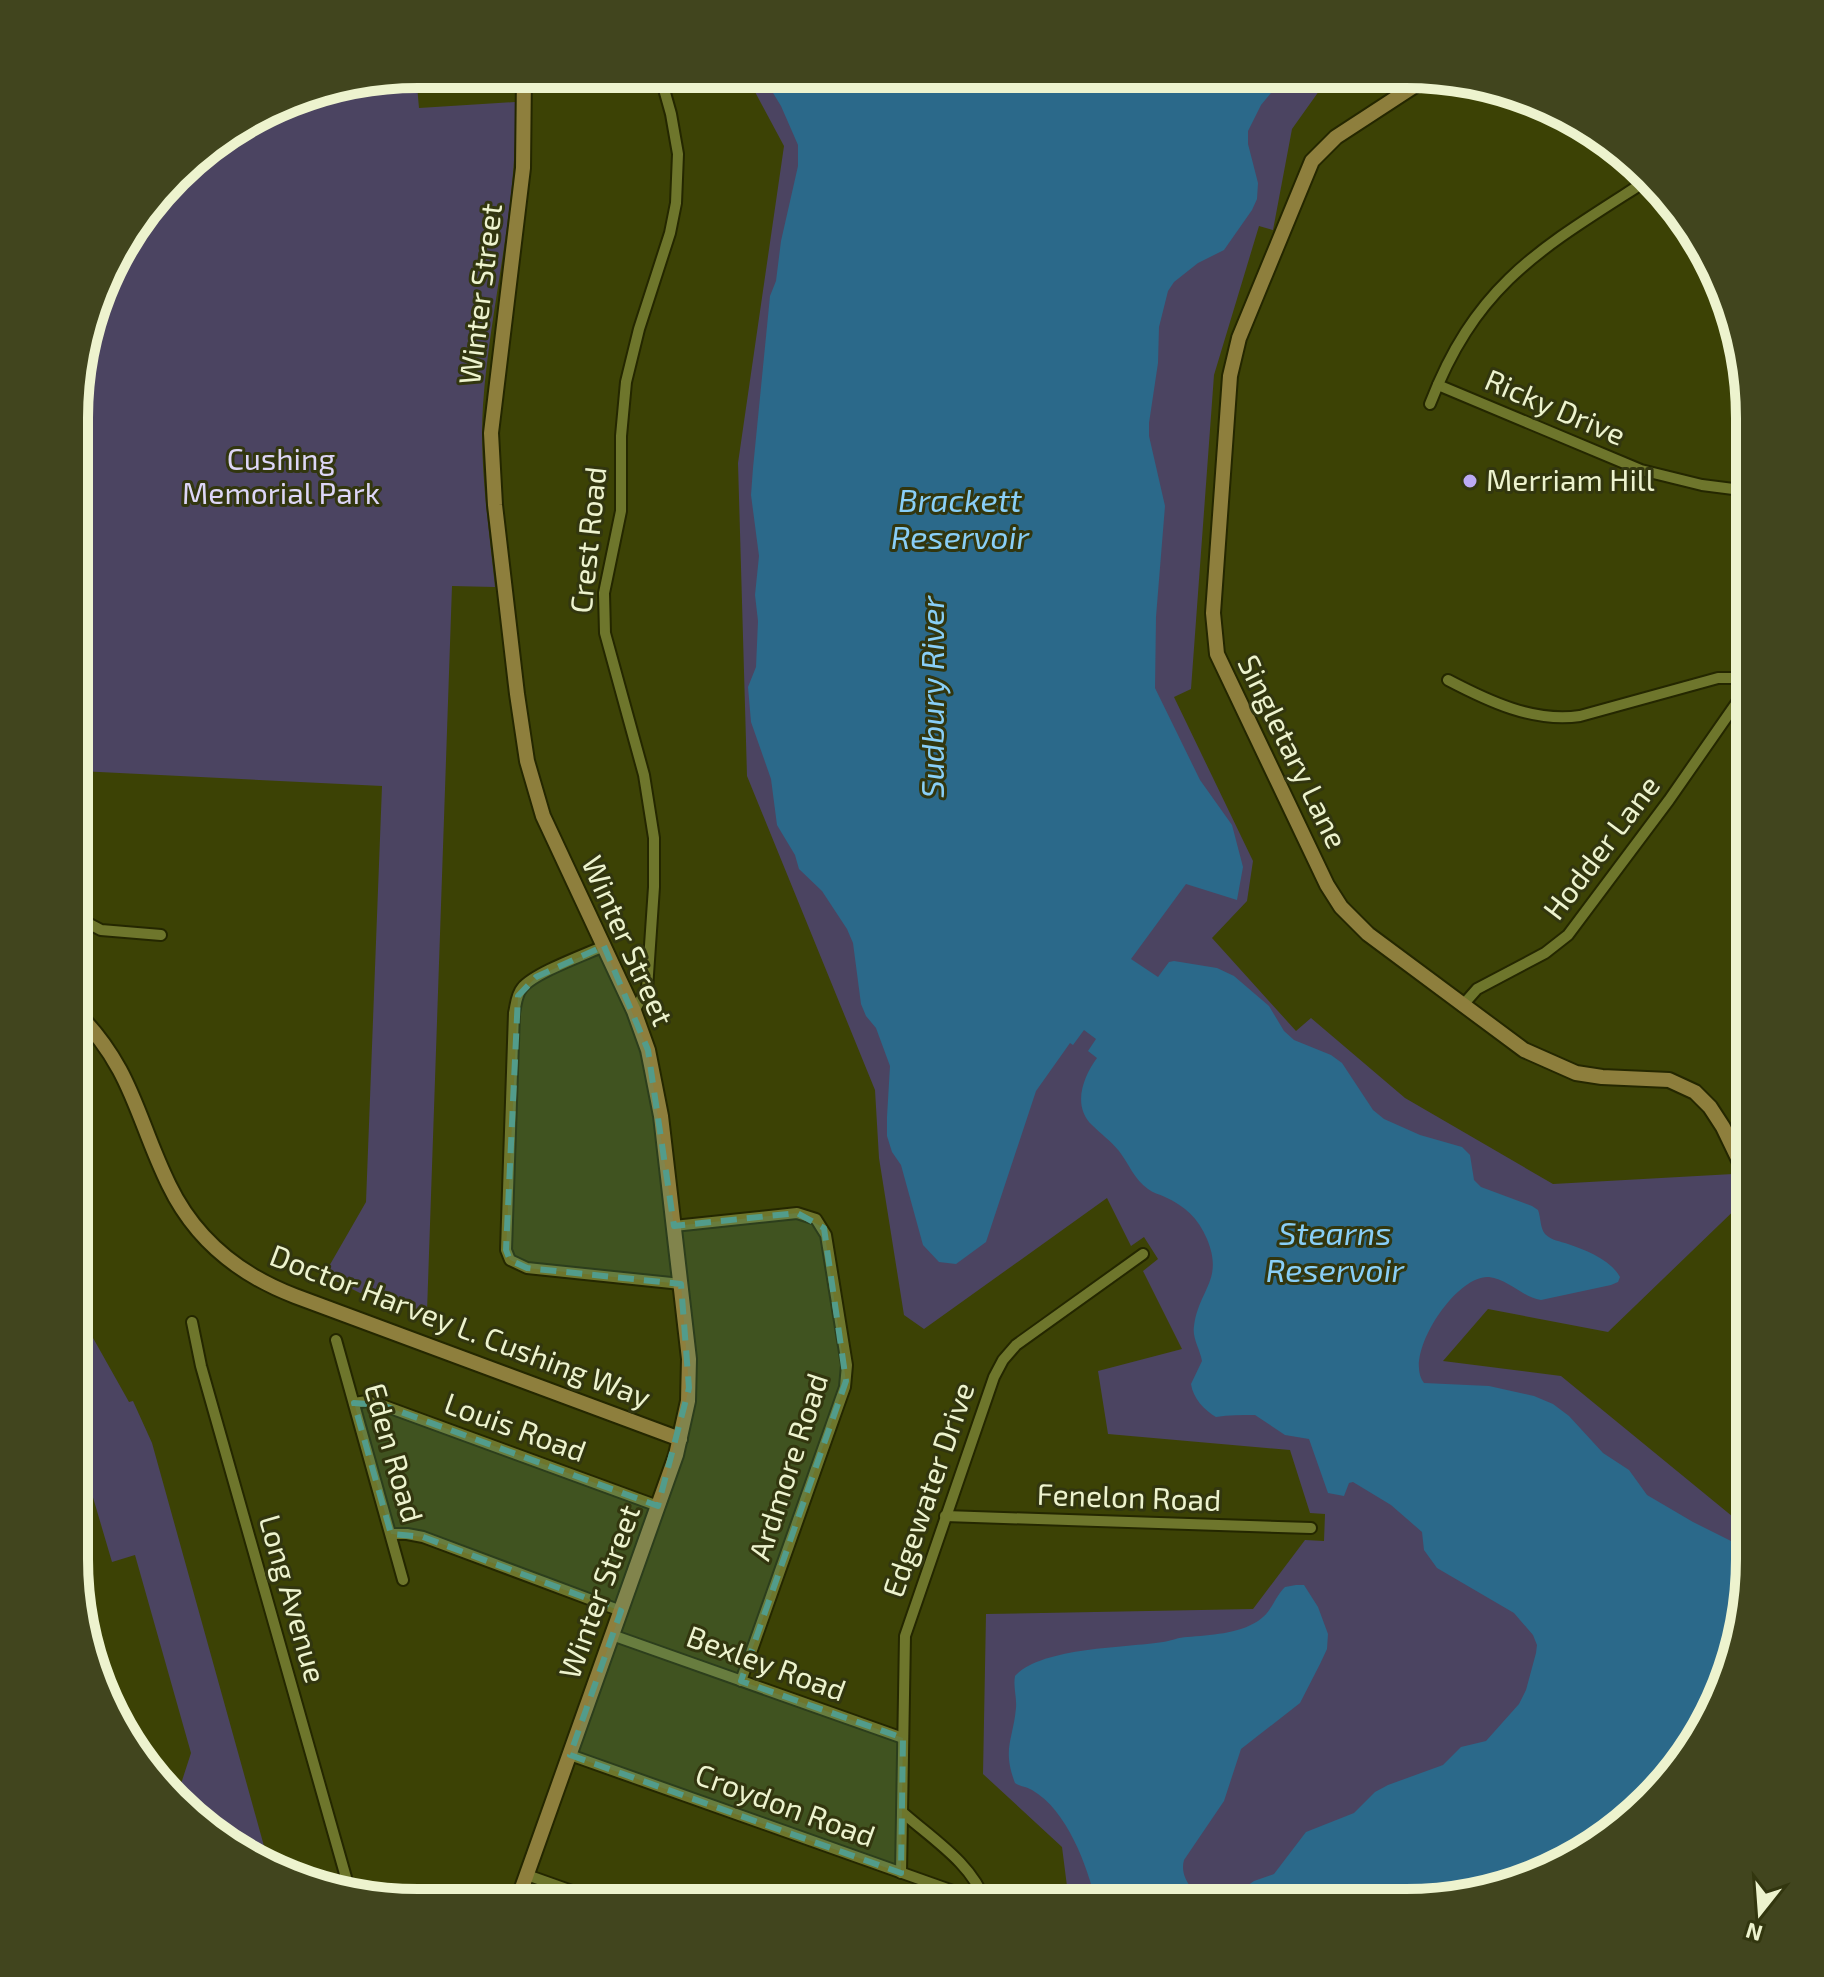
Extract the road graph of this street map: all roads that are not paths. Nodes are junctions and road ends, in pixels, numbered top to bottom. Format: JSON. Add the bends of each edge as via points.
{"nodes":[{"id":1,"x":524,"y":88,"type":"edge"},
{"id":2,"x":663,"y":88,"type":"edge"},
{"id":3,"x":1411,"y":88,"type":"edge"},
{"id":4,"x":1639,"y":185,"type":"edge"},
{"id":5,"x":1438,"y":385,"type":"junction"},
{"id":6,"x":1430,"y":404,"type":"dead end"},
{"id":7,"x":1736,"y":489,"type":"edge"},
{"id":8,"x":1736,"y":679,"type":"edge"},
{"id":9,"x":1448,"y":680,"type":"dead end"},
{"id":10,"x":1736,"y":704,"type":"edge"},
{"id":11,"x":88,"y":924,"type":"edge"},
{"id":12,"x":161,"y":935,"type":"dead end"},
{"id":13,"x":604,"y":946,"type":"junction"},
{"id":14,"x":1462,"y":1006,"type":"junction"},
{"id":15,"x":634,"y":1011,"type":"junction"},
{"id":16,"x":88,"y":1026,"type":"edge"},
{"id":17,"x":1736,"y":1155,"type":"edge"},
{"id":18,"x":674,"y":1226,"type":"junction"},
{"id":19,"x":1143,"y":1254,"type":"dead end"},
{"id":20,"x":681,"y":1284,"type":"junction"},
{"id":21,"x":192,"y":1322,"type":"dead end"},
{"id":22,"x":336,"y":1340,"type":"dead end"},
{"id":23,"x":354,"y":1403,"type":"junction"},
{"id":24,"x":680,"y":1439,"type":"junction"},
{"id":25,"x":658,"y":1506,"type":"junction"},
{"id":26,"x":945,"y":1516,"type":"junction"},
{"id":27,"x":1311,"y":1528,"type":"dead end"},
{"id":28,"x":391,"y":1534,"type":"junction"},
{"id":29,"x":403,"y":1580,"type":"dead end"},
{"id":30,"x":621,"y":1611,"type":"junction"},
{"id":31,"x":612,"y":1635,"type":"junction"},
{"id":32,"x":741,"y":1681,"type":"junction"},
{"id":33,"x":903,"y":1738,"type":"junction"},
{"id":34,"x":570,"y":1755,"type":"junction"},
{"id":35,"x":902,"y":1812,"type":"junction"},
{"id":36,"x":901,"y":1873,"type":"junction"},
{"id":37,"x":527,"y":1875,"type":"junction"},
{"id":38,"x":347,"y":1882,"type":"edge"},
{"id":39,"x":522,"y":1889,"type":"edge"},
{"id":40,"x":566,"y":1889,"type":"edge"},
{"id":41,"x":947,"y":1889,"type":"edge"},
{"id":42,"x":979,"y":1889,"type":"edge"}],
"edges":[{"from":1,"to":13,"type":"street","name":"Winter Street","via":[[523,168],[493,412],[495,505],[532,780],[550,833]]},
{"from":2,"to":15,"type":"street","name":"Crest Road","via":[[677,145],[676,203],[626,382],[621,511],[603,605],[608,646],[644,775],[653,830],[648,978]]},
{"from":3,"to":14,"type":"street","name":"Singletary Lane","via":[[1336,137],[1312,161],[1239,338],[1230,376],[1212,627],[1228,681],[1334,897],[1357,925]]},
{"from":4,"to":5,"type":"street","via":[[1554,240],[1508,279],[1465,331]]},
{"from":5,"to":6,"type":"street"},
{"from":5,"to":7,"type":"street","name":"Ricky Drive","via":[[1641,470]]},
{"from":8,"to":9,"type":"street","via":[[1718,678],[1558,718],[1512,708]]},
{"from":10,"to":14,"type":"street","name":"Hodder Lane","via":[[1568,935],[1477,989]]},
{"from":11,"to":12,"type":"street","via":[[111,932]]},
{"from":13,"to":15,"type":"street","name":"Winter Street"},
{"from":13,"to":20,"type":"street","via":[[536,977],[518,996],[507,1256],[527,1268]]},
{"from":14,"to":17,"type":"street","name":"Singletary Lane","via":[[1524,1050],[1564,1069],[1602,1077],[1657,1078],[1688,1087],[1717,1118]]},
{"from":15,"to":18,"type":"street","name":"Winter Street","via":[[657,1091]]},
{"from":16,"to":24,"type":"street","name":"Doctor Harvey L. Cushing Way","via":[[126,1078],[180,1205],[236,1266],[278,1289]]},
{"from":18,"to":20,"type":"street","name":"Winter Street"},
{"from":18,"to":32,"type":"street","name":"Ardmore Road","via":[[797,1213],[816,1219],[826,1235],[847,1365],[845,1387]]},
{"from":19,"to":26,"type":"street","name":"Edgewater Drive","via":[[1016,1345],[1003,1360]]},
{"from":20,"to":24,"type":"street","name":"Winter Street","via":[[689,1388]]},
{"from":21,"to":38,"type":"street","name":"Long Avenue"},
{"from":22,"to":23,"type":"street","name":"Eden Road"},
{"from":23,"to":25,"type":"street","name":"Louis Road","via":[[382,1405]]},
{"from":23,"to":28,"type":"street","name":"Eden Road"},
{"from":24,"to":25,"type":"street","name":"Winter Street"},
{"from":25,"to":30,"type":"street","name":"Winter Street"},
{"from":26,"to":27,"type":"street","name":"Fenelon Road"},
{"from":26,"to":33,"type":"street","name":"Edgewater Drive","via":[[905,1636]]},
{"from":28,"to":29,"type":"street","name":"Eden Road"},
{"from":28,"to":30,"type":"street","via":[[423,1537]]},
{"from":30,"to":31,"type":"street","name":"Winter Street"},
{"from":31,"to":32,"type":"street","name":"Bexley Road"},
{"from":31,"to":34,"type":"street","name":"Winter Street"},
{"from":32,"to":33,"type":"street","name":"Bexley Road"},
{"from":33,"to":35,"type":"street","name":"Edgewater Drive"},
{"from":34,"to":36,"type":"street","name":"Croydon Road"},
{"from":34,"to":37,"type":"street","name":"Winter Street"},
{"from":35,"to":36,"type":"street","name":"Edgewater Drive"},
{"from":35,"to":42,"type":"street","via":[[967,1871]]},
{"from":36,"to":41,"type":"street","name":"Croydon Road"},
{"from":37,"to":39,"type":"street","name":"Winter Street"},
{"from":37,"to":40,"type":"street"}]}
